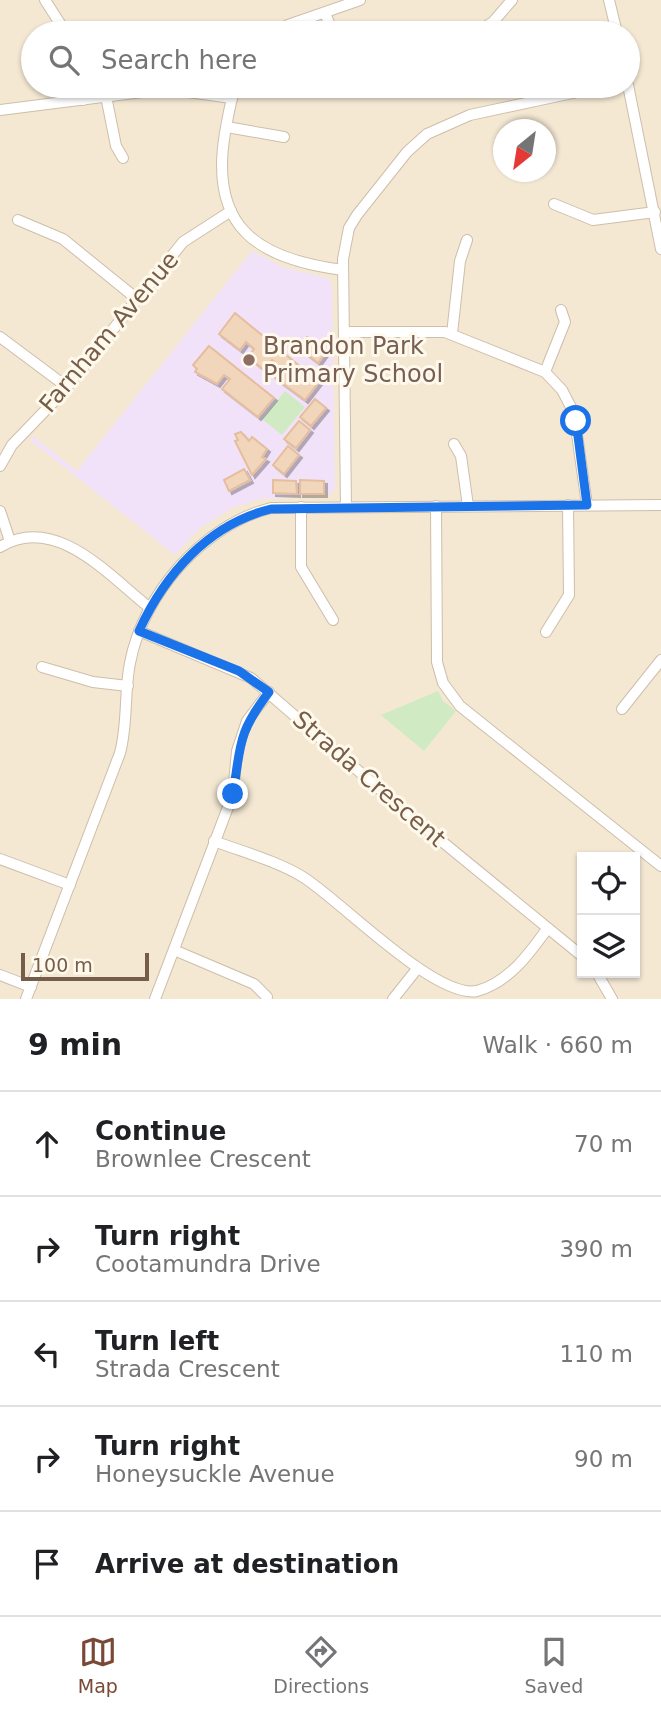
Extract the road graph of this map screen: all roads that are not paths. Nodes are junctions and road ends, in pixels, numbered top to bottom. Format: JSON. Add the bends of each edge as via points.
{"nodes":[{"id":1,"x":45,"y":0,"type":"edge"},
{"id":2,"x":360,"y":0,"type":"edge"},
{"id":3,"x":512,"y":0,"type":"edge"},
{"id":4,"x":610,"y":0,"type":"edge"},
{"id":5,"x":325,"y":13,"type":"junction"},
{"id":6,"x":58,"y":21,"type":"edge"},
{"id":7,"x":300,"y":21,"type":"edge"},
{"id":8,"x":328,"y":21,"type":"edge"},
{"id":9,"x":496,"y":21,"type":"edge"},
{"id":10,"x":614,"y":21,"type":"edge"},
{"id":11,"x":94,"y":98,"type":"edge"},
{"id":12,"x":106,"y":98,"type":"edge"},
{"id":13,"x":232,"y":98,"type":"edge"},
{"id":14,"x":549,"y":98,"type":"edge"},
{"id":15,"x":631,"y":98,"type":"edge"},
{"id":16,"x":83,"y":100,"type":"joint"},
{"id":17,"x":0,"y":110,"type":"edge"},
{"id":18,"x":226,"y":127,"type":"junction"},
{"id":19,"x":284,"y":137,"type":"dead end"},
{"id":20,"x":123,"y":158,"type":"dead end"},
{"id":21,"x":554,"y":204,"type":"dead end"},
{"id":22,"x":231,"y":211,"type":"junction"},
{"id":23,"x":655,"y":212,"type":"junction"},
{"id":24,"x":18,"y":220,"type":"dead end"},
{"id":25,"x":467,"y":240,"type":"dead end"},
{"id":26,"x":661,"y":249,"type":"edge"},
{"id":27,"x":343,"y":270,"type":"junction"},
{"id":28,"x":137,"y":299,"type":"junction"},
{"id":29,"x":561,"y":310,"type":"dead end"},
{"id":30,"x":344,"y":332,"type":"junction"},
{"id":31,"x":452,"y":334,"type":"junction"},
{"id":32,"x":0,"y":337,"type":"edge"},
{"id":33,"x":544,"y":372,"type":"junction"},
{"id":34,"x":67,"y":387,"type":"junction"},
{"id":35,"x":454,"y":444,"type":"dead end"},
{"id":36,"x":0,"y":467,"type":"edge"},
{"id":37,"x":568,"y":505,"type":"junction"},
{"id":38,"x":587,"y":505,"type":"junction"},
{"id":39,"x":661,"y":505,"type":"edge"},
{"id":40,"x":436,"y":506,"type":"junction"},
{"id":41,"x":468,"y":506,"type":"junction"},
{"id":42,"x":302,"y":507,"type":"junction"},
{"id":43,"x":346,"y":507,"type":"junction"},
{"id":44,"x":0,"y":511,"type":"edge"},
{"id":45,"x":10,"y":541,"type":"junction"},
{"id":46,"x":0,"y":547,"type":"edge"},
{"id":47,"x":150,"y":608,"type":"junction"},
{"id":48,"x":333,"y":620,"type":"dead end"},
{"id":49,"x":139,"y":631,"type":"junction"},
{"id":50,"x":546,"y":632,"type":"dead end"},
{"id":51,"x":661,"y":660,"type":"edge"},
{"id":52,"x":42,"y":667,"type":"dead end"},
{"id":53,"x":128,"y":686,"type":"junction"},
{"id":54,"x":269,"y":692,"type":"junction"},
{"id":55,"x":622,"y":709,"type":"dead end"},
{"id":56,"x":214,"y":841,"type":"junction"},
{"id":57,"x":0,"y":859,"type":"edge"},
{"id":58,"x":661,"y":866,"type":"edge"},
{"id":59,"x":69,"y":885,"type":"junction"},
{"id":60,"x":547,"y":929,"type":"junction"},
{"id":61,"x":174,"y":950,"type":"junction"},
{"id":62,"x":577,"y":952,"type":"edge"},
{"id":63,"x":417,"y":969,"type":"junction"},
{"id":64,"x":0,"y":975,"type":"edge"},
{"id":65,"x":600,"y":978,"type":"edge"},
{"id":66,"x":31,"y":987,"type":"junction"},
{"id":67,"x":476,"y":996,"type":"edge"},
{"id":68,"x":267,"y":997,"type":"dead end"},
{"id":69,"x":26,"y":999,"type":"edge"},
{"id":70,"x":155,"y":999,"type":"edge"},
{"id":71,"x":393,"y":999,"type":"edge"},
{"id":72,"x":612,"y":999,"type":"edge"}],
"edges":[{"from":1,"to":6,"type":"street"},
{"from":2,"to":5,"type":"street"},
{"from":3,"to":9,"type":"street"},
{"from":4,"to":10,"type":"street"},
{"from":5,"to":7,"type":"street"},
{"from":5,"to":8,"type":"street"},
{"from":11,"to":16,"type":"street"},
{"from":12,"to":20,"type":"street","via":[[116,146]]},
{"from":13,"to":18,"type":"street"},
{"from":14,"to":27,"type":"street","via":[[470,115],[427,134],[407,152],[353,221],[344,244]]},
{"from":15,"to":23,"type":"street"},
{"from":16,"to":17,"type":"street"},
{"from":18,"to":19,"type":"street"},
{"from":18,"to":22,"type":"street","via":[[222,174]]},
{"from":21,"to":23,"type":"street","via":[[593,220]]},
{"from":22,"to":27,"type":"street","via":[[268,251]]},
{"from":22,"to":28,"type":"street","name":"Farnham Avenue","via":[[188,237]]},
{"from":23,"to":26,"type":"street"},
{"from":24,"to":28,"type":"street","via":[[63,239]]},
{"from":25,"to":31,"type":"street","via":[[460,261]]},
{"from":27,"to":30,"type":"street"},
{"from":28,"to":34,"type":"street","name":"Farnham Avenue"},
{"from":29,"to":33,"type":"street","via":[[565,322]]},
{"from":30,"to":31,"type":"street"},
{"from":30,"to":43,"type":"street"},
{"from":31,"to":33,"type":"street"},
{"from":32,"to":34,"type":"street"},
{"from":33,"to":38,"type":"street","via":[[562,390],[574,413]]},
{"from":34,"to":36,"type":"street","name":"Farnham Avenue","via":[[24,430]]},
{"from":35,"to":41,"type":"street","via":[[461,456]]},
{"from":37,"to":38,"type":"street"},
{"from":37,"to":41,"type":"street"},
{"from":37,"to":50,"type":"street","via":[[569,595]]},
{"from":38,"to":39,"type":"street"},
{"from":40,"to":41,"type":"street"},
{"from":40,"to":43,"type":"street"},
{"from":40,"to":58,"type":"street","via":[[437,662],[446,689],[460,706]]},
{"from":42,"to":43,"type":"street"},
{"from":42,"to":47,"type":"street","via":[[252,514],[216,531],[191,554]]},
{"from":42,"to":48,"type":"street","via":[[301,567]]},
{"from":44,"to":45,"type":"street"},
{"from":45,"to":46,"type":"street"},
{"from":45,"to":47,"type":"street","via":[[36,537],[66,543]]},
{"from":47,"to":49,"type":"street"},
{"from":49,"to":53,"type":"street"},
{"from":49,"to":54,"type":"street","name":"Strada Crescent","via":[[239,671]]},
{"from":51,"to":55,"type":"street"},
{"from":52,"to":53,"type":"street"},
{"from":53,"to":59,"type":"street","via":[[120,753]]},
{"from":54,"to":56,"type":"street","via":[[247,722],[237,751],[233,794]]},
{"from":54,"to":60,"type":"street","name":"Strada Crescent"},
{"from":56,"to":61,"type":"street"},
{"from":56,"to":63,"type":"street","via":[[303,876]]},
{"from":57,"to":59,"type":"street"},
{"from":59,"to":66,"type":"street"},
{"from":60,"to":62,"type":"street","name":"Strada Crescent"},
{"from":60,"to":67,"type":"street","via":[[511,973]]},
{"from":61,"to":68,"type":"street","via":[[254,984]]},
{"from":61,"to":70,"type":"street"},
{"from":63,"to":67,"type":"street","via":[[444,986]]},
{"from":63,"to":71,"type":"street"},
{"from":64,"to":66,"type":"street"},
{"from":65,"to":72,"type":"street"},
{"from":66,"to":69,"type":"street"}]}
